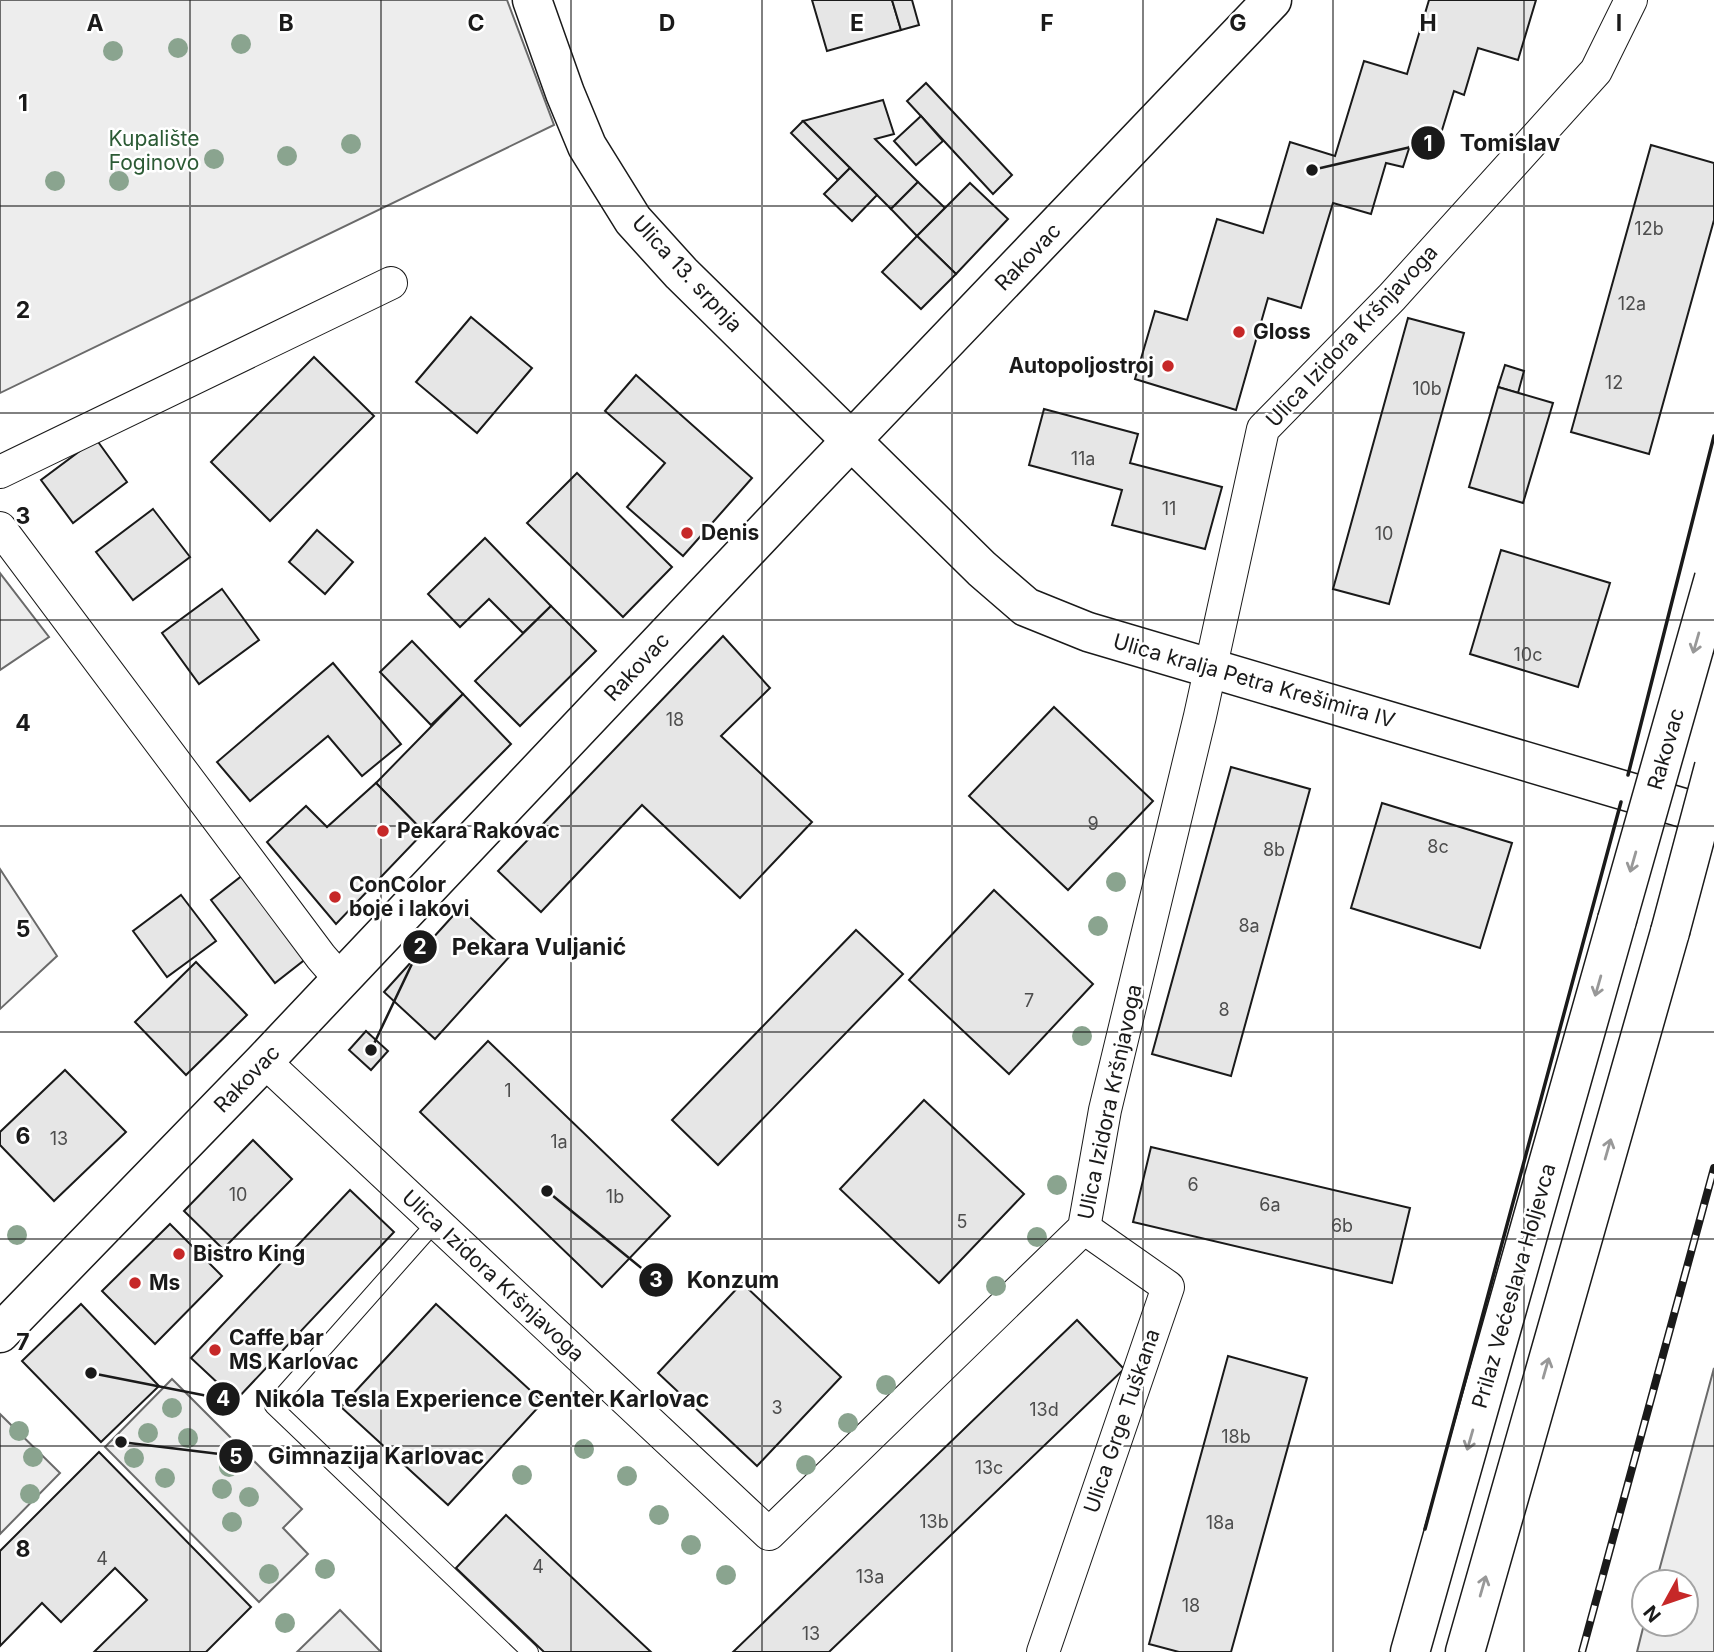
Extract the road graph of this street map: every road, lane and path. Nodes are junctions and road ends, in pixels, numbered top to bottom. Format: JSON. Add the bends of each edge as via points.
{"nodes":[{"id":1,"x":532,"y":0,"type":"edge"},
{"id":2,"x":1272,"y":0,"type":"edge"},
{"id":3,"x":1631,"y":0,"type":"edge"},
{"id":4,"x":391,"y":282,"type":"dead end"},
{"id":5,"x":852,"y":442,"type":"junction"},
{"id":6,"x":0,"y":472,"type":"edge"},
{"id":7,"x":0,"y":528,"type":"edge"},
{"id":8,"x":1714,"y":578,"type":"edge"},
{"id":9,"x":1211,"y":669,"type":"junction"},
{"id":10,"x":1714,"y":767,"type":"edge"},
{"id":11,"x":1714,"y":817,"type":"edge"},
{"id":12,"x":1617,"y":920,"type":"joint"},
{"id":13,"x":341,"y":980,"type":"junction"},
{"id":14,"x":264,"y":1061,"type":"junction"},
{"id":15,"x":435,"y":1223,"type":"junction"},
{"id":16,"x":1084,"y":1228,"type":"junction"},
{"id":17,"x":0,"y":1333,"type":"edge"},
{"id":18,"x":530,"y":1652,"type":"edge"},
{"id":19,"x":1043,"y":1652,"type":"edge"},
{"id":20,"x":1410,"y":1652,"type":"edge"},
{"id":21,"x":1465,"y":1652,"type":"edge"}],
"edges":[{"from":1,"to":5,"type":"main road","name":"Ulica 13. srpnja","via":[[587,146],[633,220]]},
{"from":2,"to":5,"type":"main road","name":"Rakovac"},
{"from":3,"to":9,"type":"street","name":"Ulica Izidora Kršnjavoga","via":[[1596,71],[1392,297],[1263,429]]},
{"from":4,"to":6,"type":"street"},
{"from":5,"to":9,"type":"main road","name":"Ulica kralja Petra Krešimira IV","via":[[1026,607],[1088,632]]},
{"from":5,"to":13,"type":"main road","name":"Rakovac"},
{"from":7,"to":13,"type":"street"},
{"from":8,"to":12,"type":"main road","name":"Rakovac","one_way":true,"bridge":true},
{"from":9,"to":11,"type":"main road","name":"Ulica kralja Petra Krešimira IV"},
{"from":9,"to":16,"type":"street","name":"Ulica Izidora Kršnjavoga","via":[[1105,1110]]},
{"from":21,"to":10,"type":"main road","one_way":true,"bridge":true},
{"from":12,"to":20,"type":"main road","name":"Prilaz Većeslava Holjevca","one_way":true},
{"from":13,"to":14,"type":"main road","name":"Rakovac"},
{"from":14,"to":15,"type":"street","name":"Ulica Izidora Kršnjavoga"},
{"from":14,"to":17,"type":"main road","name":"Rakovac"},
{"from":15,"to":16,"type":"street","name":"Ulica Izidora Kršnjavoga","via":[[769,1534]]},
{"from":15,"to":18,"type":"lane","via":[[273,1406]]},
{"from":16,"to":19,"type":"street","name":"Ulica Grge Tuškana","via":[[1168,1287]]}]}
